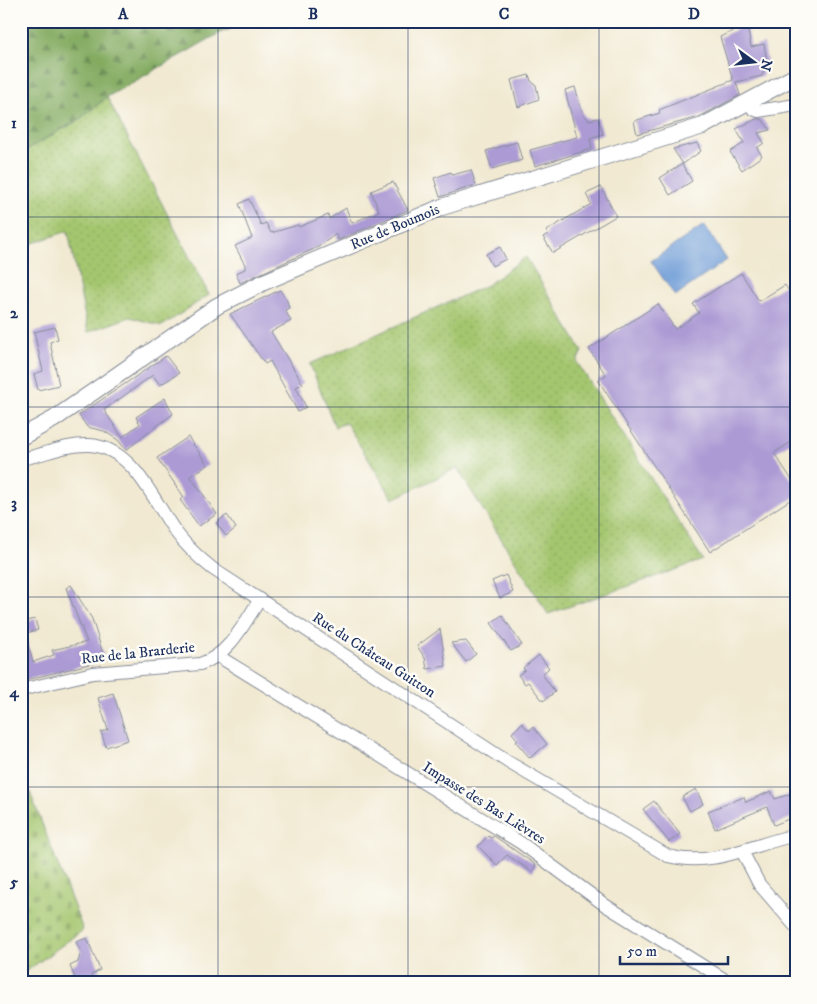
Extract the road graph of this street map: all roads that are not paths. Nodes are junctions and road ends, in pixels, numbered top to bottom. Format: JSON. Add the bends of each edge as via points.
{"nodes":[{"id":1,"x":796,"y":76,"type":"edge"},
{"id":2,"x":750,"y":102,"type":"junction"},
{"id":3,"x":796,"y":105,"type":"edge"},
{"id":4,"x":21,"y":437,"type":"edge"},
{"id":5,"x":21,"y":459,"type":"edge"},
{"id":6,"x":260,"y":600,"type":"junction"},
{"id":7,"x":218,"y":656,"type":"junction"},
{"id":8,"x":21,"y":690,"type":"edge"},
{"id":9,"x":796,"y":835,"type":"edge"},
{"id":10,"x":742,"y":851,"type":"junction"},
{"id":11,"x":796,"y":927,"type":"edge"},
{"id":12,"x":730,"y":983,"type":"edge"}],
"edges":[{"from":1,"to":2,"type":"street","name":"Rue de Boumois"},
{"from":2,"to":3,"type":"street","via":[[758,111]]},
{"from":2,"to":4,"type":"street","name":"Rue de Boumois","via":[[703,126],[442,207],[264,282],[217,306],[54,419]]},
{"from":5,"to":6,"type":"street","name":"Rue du Château Guitton","via":[[59,448],[88,445],[109,448],[133,468],[176,533],[196,555]]},
{"from":6,"to":7,"type":"street","name":"Rue de la Brarderie"},
{"from":6,"to":10,"type":"street","name":"Rue du Château Guitton","via":[[508,762],[661,853],[687,861]]},
{"from":7,"to":8,"type":"street","name":"Rue de la Brarderie","via":[[200,664],[94,673]]},
{"from":7,"to":12,"type":"street","name":"Impasse des Bas Lièvres","via":[[521,843],[605,905]]},
{"from":9,"to":10,"type":"street","name":"Rue du Château Guitton"},
{"from":10,"to":11,"type":"street","via":[[759,884]]}]}
